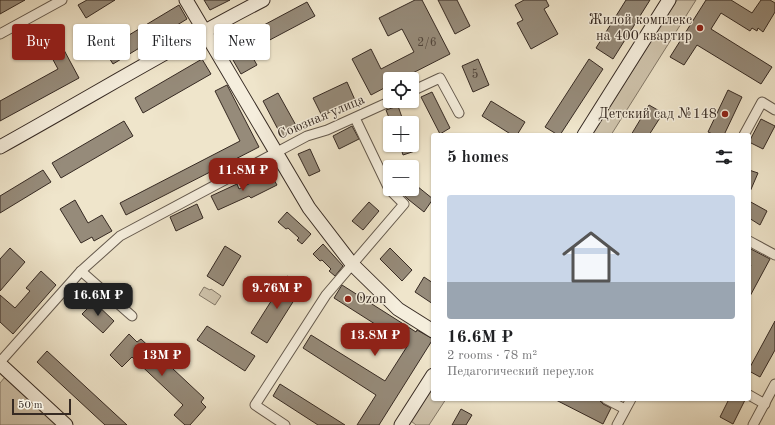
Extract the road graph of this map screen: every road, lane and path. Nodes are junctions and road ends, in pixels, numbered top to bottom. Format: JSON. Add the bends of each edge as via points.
{"nodes":[{"id":1,"x":62,"y":0,"type":"edge"},
{"id":2,"x":186,"y":0,"type":"edge"},
{"id":3,"x":264,"y":0,"type":"edge"},
{"id":4,"x":669,"y":0,"type":"edge"},
{"id":5,"x":200,"y":24,"type":"edge"},
{"id":6,"x":206,"y":30,"type":"edge"},
{"id":7,"x":0,"y":34,"type":"edge"},
{"id":8,"x":206,"y":34,"type":"edge"},
{"id":9,"x":153,"y":60,"type":"edge"},
{"id":10,"x":419,"y":88,"type":"edge"},
{"id":11,"x":383,"y":105,"type":"edge"},
{"id":12,"x":775,"y":110,"type":"edge"},
{"id":13,"x":459,"y":113,"type":"dead end"},
{"id":14,"x":355,"y":118,"type":"junction"},
{"id":15,"x":585,"y":133,"type":"edge"},
{"id":16,"x":745,"y":133,"type":"edge"},
{"id":17,"x":0,"y":147,"type":"edge"},
{"id":18,"x":275,"y":152,"type":"junction"},
{"id":19,"x":751,"y":242,"type":"edge"},
{"id":20,"x":775,"y":255,"type":"edge"},
{"id":21,"x":352,"y":264,"type":"junction"},
{"id":22,"x":81,"y":271,"type":"junction"},
{"id":23,"x":132,"y":316,"type":"dead end"},
{"id":24,"x":431,"y":330,"type":"edge"},
{"id":25,"x":0,"y":363,"type":"edge"},
{"id":26,"x":431,"y":378,"type":"edge"},
{"id":27,"x":775,"y":384,"type":"edge"},
{"id":28,"x":751,"y":396,"type":"edge"},
{"id":29,"x":609,"y":401,"type":"edge"},
{"id":30,"x":630,"y":401,"type":"edge"},
{"id":31,"x":765,"y":404,"type":"junction"},
{"id":32,"x":625,"y":410,"type":"junction"},
{"id":33,"x":66,"y":425,"type":"edge"},
{"id":34,"x":285,"y":425,"type":"edge"},
{"id":35,"x":401,"y":425,"type":"edge"},
{"id":36,"x":617,"y":425,"type":"edge"},
{"id":37,"x":753,"y":425,"type":"edge"}],
"edges":[{"from":1,"to":7,"type":"street"},
{"from":2,"to":5,"type":"street"},
{"from":3,"to":6,"type":"street"},
{"from":4,"to":15,"type":"street"},
{"from":8,"to":18,"type":"street"},
{"from":9,"to":17,"type":"street"},
{"from":10,"to":13,"type":"street","via":[[440,78]]},
{"from":11,"to":14,"type":"street","name":"Союзная улица"},
{"from":12,"to":16,"type":"street","via":[[762,102]]},
{"from":14,"to":18,"type":"street","name":"Союзная улица","via":[[307,136]]},
{"from":14,"to":21,"type":"street","via":[[389,189],[404,204]]},
{"from":18,"to":21,"type":"street","via":[[309,208]]},
{"from":18,"to":22,"type":"street","name":"Союзная улица","via":[[120,236]]},
{"from":19,"to":20,"type":"street"},
{"from":21,"to":24,"type":"street","via":[[398,309]]},
{"from":21,"to":34,"type":"street","via":[[326,295],[255,405]]},
{"from":22,"to":23,"type":"street"},
{"from":22,"to":25,"type":"street","name":"Союзная улица"},
{"from":25,"to":33,"type":"street"},
{"from":26,"to":35,"type":"street"},
{"from":27,"to":31,"type":"street"},
{"from":28,"to":31,"type":"street"},
{"from":29,"to":32,"type":"street"},
{"from":30,"to":32,"type":"street"},
{"from":31,"to":37,"type":"street"},
{"from":32,"to":36,"type":"street"}]}
